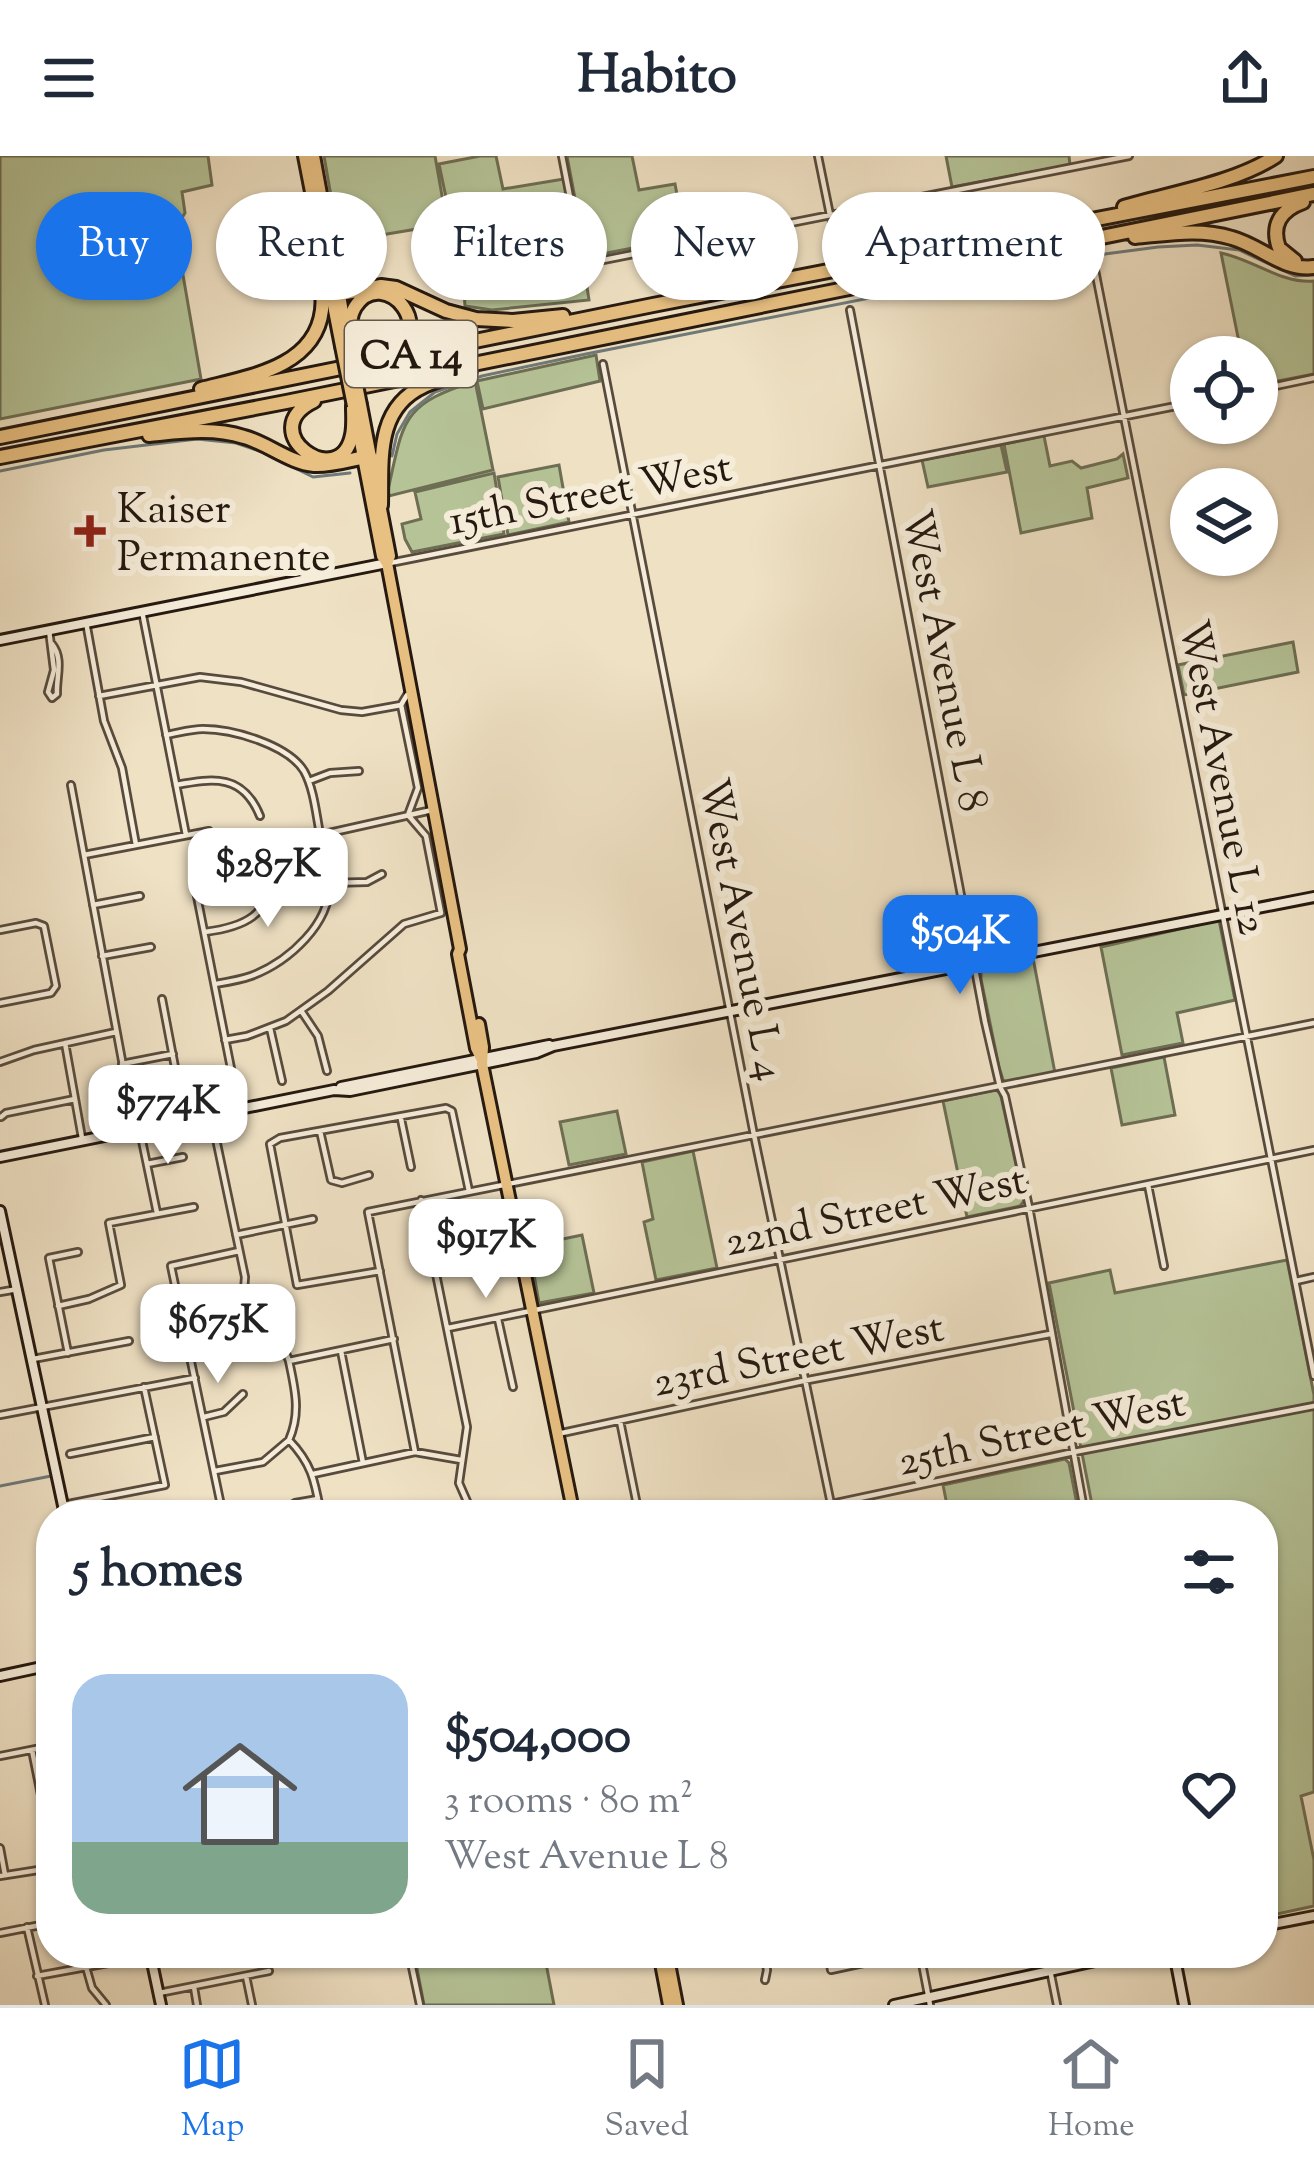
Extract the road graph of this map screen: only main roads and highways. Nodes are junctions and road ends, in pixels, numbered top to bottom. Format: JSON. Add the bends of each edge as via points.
{"nodes":[{"id":1,"x":304,"y":156,"type":"edge"},
{"id":2,"x":314,"y":156,"type":"edge"},
{"id":3,"x":1276,"y":156,"type":"edge"},
{"id":4,"x":1314,"y":173,"type":"edge"},
{"id":5,"x":313,"y":192,"type":"edge"},
{"id":6,"x":319,"y":192,"type":"edge"},
{"id":7,"x":1314,"y":196,"type":"edge"},
{"id":8,"x":1105,"y":213,"type":"edge"},
{"id":9,"x":1105,"y":218,"type":"edge"},
{"id":10,"x":1105,"y":236,"type":"edge"},
{"id":11,"x":1105,"y":241,"type":"edge"},
{"id":12,"x":1314,"y":264,"type":"edge"},
{"id":13,"x":822,"y":273,"type":"edge"},
{"id":14,"x":387,"y":289,"type":"edge"},
{"id":15,"x":822,"y":294,"type":"edge"},
{"id":16,"x":323,"y":300,"type":"edge"},
{"id":17,"x":336,"y":300,"type":"edge"},
{"id":18,"x":653,"y":305,"type":"junction"},
{"id":19,"x":345,"y":346,"type":"junction"},
{"id":20,"x":530,"y":353,"type":"junction"},
{"id":21,"x":308,"y":375,"type":"junction"},
{"id":22,"x":393,"y":380,"type":"junction"},
{"id":23,"x":168,"y":403,"type":"junction"},
{"id":24,"x":357,"y":405,"type":"junction"},
{"id":25,"x":0,"y":436,"type":"edge"},
{"id":26,"x":82,"y":440,"type":"junction"},
{"id":27,"x":367,"y":456,"type":"junction"},
{"id":28,"x":0,"y":457,"type":"edge"},
{"id":29,"x":381,"y":505,"type":"junction"},
{"id":30,"x":387,"y":563,"type":"junction"},
{"id":31,"x":0,"y":640,"type":"edge"},
{"id":32,"x":1314,"y":897,"type":"edge"},
{"id":33,"x":482,"y":1061,"type":"junction"},
{"id":34,"x":0,"y":1156,"type":"edge"},
{"id":35,"x":0,"y":1210,"type":"edge"},
{"id":36,"x":62,"y":1500,"type":"edge"},
{"id":37,"x":571,"y":1500,"type":"edge"},
{"id":38,"x":36,"y":1668,"type":"edge"},
{"id":39,"x":0,"y":1676,"type":"edge"},
{"id":40,"x":1314,"y":1916,"type":"edge"},
{"id":41,"x":1278,"y":1923,"type":"edge"},
{"id":42,"x":153,"y":1968,"type":"edge"},
{"id":43,"x":666,"y":1968,"type":"edge"},
{"id":44,"x":1060,"y":1968,"type":"edge"},
{"id":45,"x":1177,"y":1968,"type":"edge"},
{"id":46,"x":930,"y":2001,"type":"edge"},
{"id":47,"x":161,"y":2005,"type":"edge"},
{"id":48,"x":673,"y":2005,"type":"edge"},
{"id":49,"x":894,"y":2005,"type":"edge"},
{"id":50,"x":1184,"y":2005,"type":"edge"}],
"edges":[{"from":1,"to":5,"type":"main road"},
{"from":2,"to":6,"type":"main road"},
{"from":3,"to":8,"type":"highway"},
{"from":4,"to":9,"type":"highway","number":"CA 14"},
{"from":7,"to":10,"type":"highway","number":"CA 14"},
{"from":7,"to":12,"type":"highway","via":[[1282,214],[1275,236],[1288,257]]},
{"from":11,"to":12,"type":"highway","via":[[1217,234],[1286,264]]},
{"from":13,"to":18,"type":"highway","number":"CA 14"},
{"from":14,"to":18,"type":"highway","via":[[494,322]]},
{"from":15,"to":20,"type":"highway","number":"CA 14"},
{"from":16,"to":23,"type":"highway","via":[[317,329],[290,360]]},
{"from":17,"to":19,"type":"main road"},
{"from":18,"to":21,"type":"highway","number":"CA 14"},
{"from":19,"to":21,"type":"highway","via":[[362,300],[387,294],[405,306],[401,344]]},
{"from":19,"to":24,"type":"main road","bridge":true},
{"from":20,"to":22,"type":"highway","number":"CA 14"},
{"from":20,"to":29,"type":"highway","via":[[407,396],[384,435]]},
{"from":21,"to":23,"type":"highway","number":"CA 14"},
{"from":22,"to":24,"type":"highway","via":[[300,409],[293,426],[304,454],[319,459],[342,451]]},
{"from":22,"to":26,"type":"highway","number":"CA 14"},
{"from":23,"to":25,"type":"highway","number":"CA 14"},
{"from":24,"to":27,"type":"main road"},
{"from":26,"to":27,"type":"highway","via":[[205,431],[315,465]]},
{"from":26,"to":28,"type":"highway","number":"CA 14"},
{"from":27,"to":29,"type":"main road"},
{"from":27,"to":30,"type":"main road"},
{"from":29,"to":30,"type":"main road"},
{"from":30,"to":31,"type":"main road","name":"15th Street West"},
{"from":30,"to":33,"type":"main road"},
{"from":32,"to":33,"type":"main road"},
{"from":33,"to":34,"type":"main road"},
{"from":33,"to":37,"type":"main road"},
{"from":35,"to":36,"type":"main road"},
{"from":38,"to":39,"type":"main road"},
{"from":40,"to":41,"type":"main road"},
{"from":42,"to":47,"type":"main road"},
{"from":43,"to":48,"type":"main road"},
{"from":44,"to":46,"type":"main road"},
{"from":45,"to":50,"type":"main road"},
{"from":46,"to":49,"type":"main road"}]}
